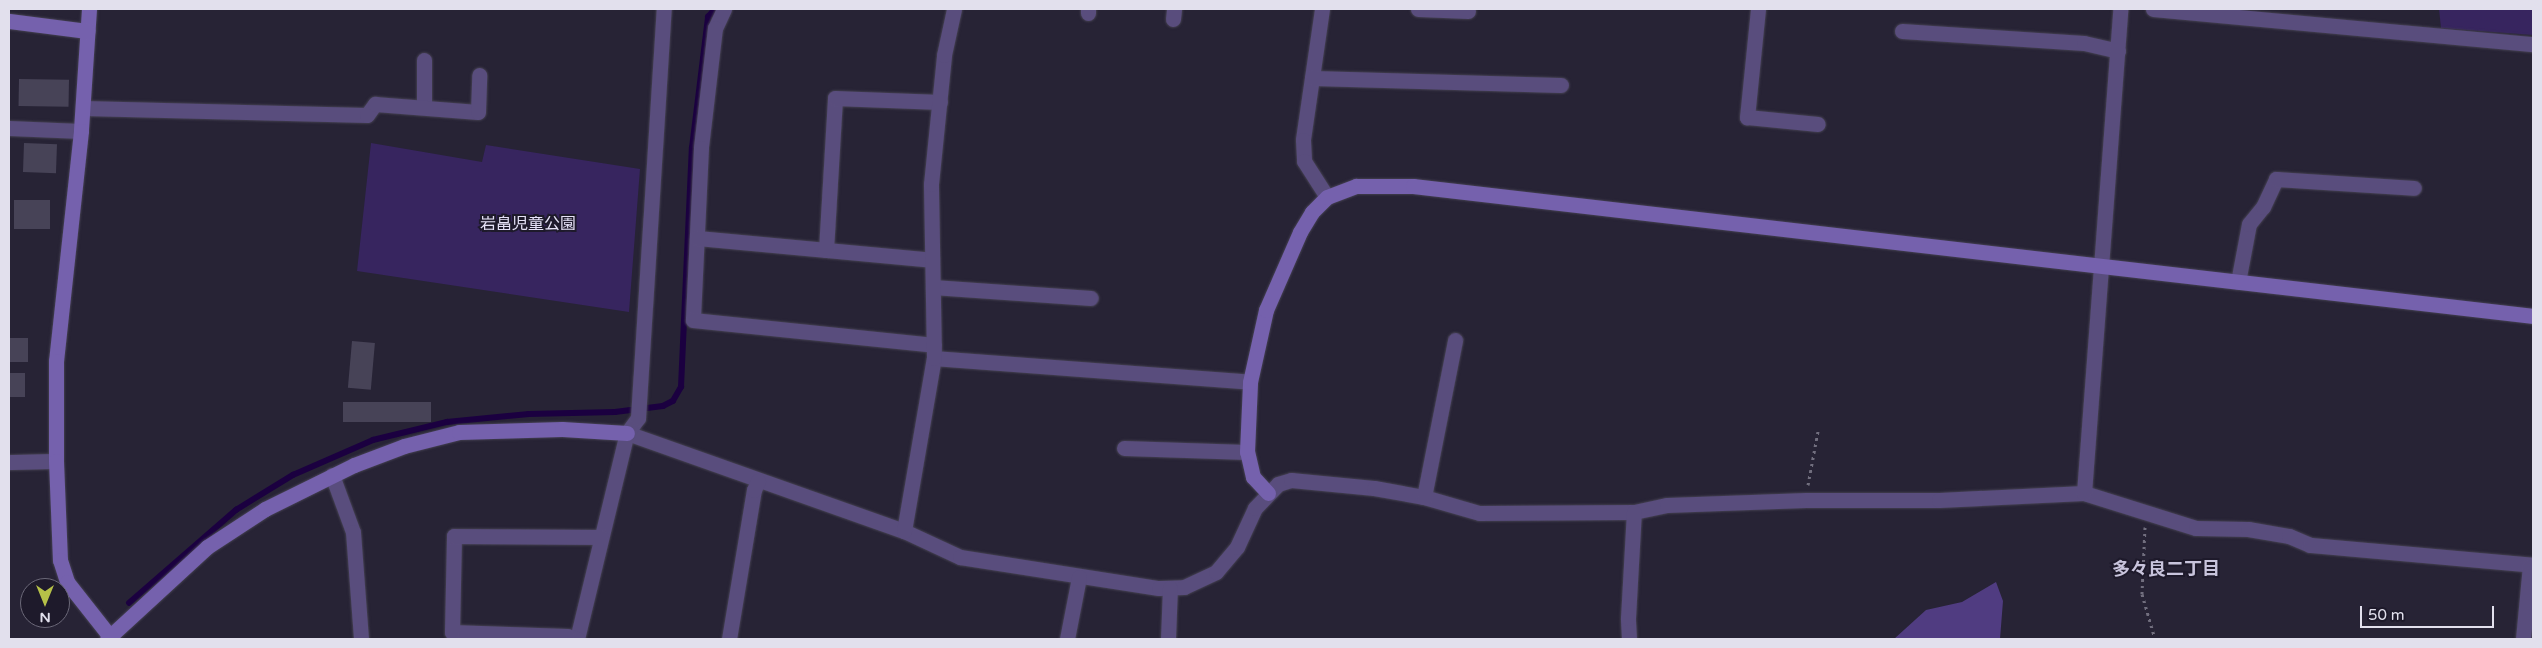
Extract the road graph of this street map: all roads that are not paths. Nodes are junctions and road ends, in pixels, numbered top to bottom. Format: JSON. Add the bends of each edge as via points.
{"nodes":[{"id":1,"x":89,"y":9,"type":"edge"},
{"id":2,"x":664,"y":9,"type":"edge"},
{"id":3,"x":724,"y":9,"type":"edge"},
{"id":4,"x":954,"y":9,"type":"edge"},
{"id":5,"x":1322,"y":9,"type":"edge"},
{"id":6,"x":1418,"y":9,"type":"edge"},
{"id":7,"x":1758,"y":9,"type":"edge"},
{"id":8,"x":2120,"y":9,"type":"edge"},
{"id":9,"x":2153,"y":9,"type":"edge"},
{"id":10,"x":1468,"y":11,"type":"dead end"},
{"id":11,"x":9,"y":21,"type":"edge"},
{"id":12,"x":87,"y":31,"type":"junction"},
{"id":13,"x":1902,"y":31,"type":"dead end"},
{"id":14,"x":2533,"y":44,"type":"edge"},
{"id":15,"x":2118,"y":51,"type":"junction"},
{"id":16,"x":424,"y":60,"type":"dead end"},
{"id":17,"x":479,"y":75,"type":"dead end"},
{"id":18,"x":1312,"y":78,"type":"junction"},
{"id":19,"x":1561,"y":85,"type":"dead end"},
{"id":20,"x":940,"y":102,"type":"junction"},
{"id":21,"x":424,"y":106,"type":"junction"},
{"id":22,"x":83,"y":108,"type":"junction"},
{"id":23,"x":1818,"y":124,"type":"dead end"},
{"id":24,"x":9,"y":128,"type":"edge"},
{"id":25,"x":81,"y":131,"type":"junction"},
{"id":26,"x":2414,"y":188,"type":"dead end"},
{"id":27,"x":1326,"y":198,"type":"junction"},
{"id":28,"x":697,"y":238,"type":"junction"},
{"id":29,"x":826,"y":250,"type":"junction"},
{"id":30,"x":932,"y":260,"type":"junction"},
{"id":31,"x":2101,"y":266,"type":"junction"},
{"id":32,"x":2238,"y":282,"type":"junction"},
{"id":33,"x":933,"y":286,"type":"junction"},
{"id":34,"x":1090,"y":298,"type":"dead end"},
{"id":35,"x":2533,"y":316,"type":"edge"},
{"id":36,"x":1455,"y":340,"type":"dead end"},
{"id":37,"x":934,"y":352,"type":"junction"},
{"id":38,"x":1250,"y":382,"type":"junction"},
{"id":39,"x":627,"y":433,"type":"junction"},
{"id":40,"x":1124,"y":448,"type":"dead end"},
{"id":41,"x":1247,"y":452,"type":"junction"},
{"id":42,"x":56,"y":461,"type":"junction"},
{"id":43,"x":9,"y":462,"type":"edge"},
{"id":44,"x":332,"y":475,"type":"junction"},
{"id":45,"x":758,"y":481,"type":"junction"},
{"id":46,"x":1268,"y":493,"type":"junction"},
{"id":47,"x":2084,"y":494,"type":"junction"},
{"id":48,"x":1424,"y":497,"type":"junction"},
{"id":49,"x":1634,"y":512,"type":"junction"},
{"id":50,"x":904,"y":531,"type":"junction"},
{"id":51,"x":602,"y":537,"type":"junction"},
{"id":52,"x":2532,"y":565,"type":"edge"},
{"id":53,"x":1079,"y":577,"type":"junction"},
{"id":54,"x":1170,"y":588,"type":"junction"},
{"id":55,"x":110,"y":638,"type":"edge"},
{"id":56,"x":361,"y":639,"type":"edge"},
{"id":57,"x":577,"y":639,"type":"edge"},
{"id":58,"x":729,"y":639,"type":"edge"},
{"id":59,"x":1067,"y":639,"type":"edge"},
{"id":60,"x":1168,"y":639,"type":"edge"},
{"id":61,"x":1629,"y":639,"type":"edge"},
{"id":62,"x":2523,"y":639,"type":"edge"}],
"edges":[{"from":1,"to":12,"type":"street"},
{"from":2,"to":39,"type":"street","via":[[638,418]]},
{"from":3,"to":28,"type":"street","via":[[715,28],[700,148]]},
{"from":4,"to":20,"type":"street","via":[[944,55]]},
{"from":5,"to":18,"type":"street"},
{"from":6,"to":10,"type":"street"},
{"from":7,"to":23,"type":"street","via":[[1747,117]]},
{"from":8,"to":15,"type":"street"},
{"from":9,"to":14,"type":"street"},
{"from":11,"to":12,"type":"street"},
{"from":12,"to":22,"type":"street"},
{"from":13,"to":15,"type":"street","via":[[2084,43]]},
{"from":15,"to":31,"type":"street"},
{"from":16,"to":21,"type":"street"},
{"from":17,"to":21,"type":"street","via":[[478,112]]},
{"from":18,"to":19,"type":"street"},
{"from":18,"to":27,"type":"street","via":[[1303,140],[1304,161]]},
{"from":20,"to":29,"type":"street","via":[[835,98]]},
{"from":20,"to":30,"type":"street","via":[[931,184]]},
{"from":21,"to":22,"type":"street","via":[[375,104],[367,115]]},
{"from":22,"to":25,"type":"street"},
{"from":24,"to":25,"type":"street"},
{"from":25,"to":42,"type":"street","via":[[56,361]]},
{"from":26,"to":32,"type":"street","via":[[2276,179],[2263,207],[2249,224]]},
{"from":27,"to":31,"type":"street","via":[[1356,186],[1412,186]]},
{"from":27,"to":38,"type":"street","via":[[1312,212],[1300,232],[1266,310]]},
{"from":28,"to":29,"type":"street"},
{"from":28,"to":37,"type":"street","via":[[693,320],[698,323]]},
{"from":29,"to":30,"type":"street"},
{"from":30,"to":33,"type":"street"},
{"from":31,"to":32,"type":"street"},
{"from":31,"to":47,"type":"street"},
{"from":32,"to":35,"type":"street"},
{"from":33,"to":34,"type":"street"},
{"from":33,"to":37,"type":"street"},
{"from":36,"to":48,"type":"street"},
{"from":37,"to":38,"type":"street"},
{"from":37,"to":50,"type":"street"},
{"from":38,"to":41,"type":"street"},
{"from":39,"to":44,"type":"street","via":[[562,429],[459,432],[404,446]]},
{"from":39,"to":45,"type":"street"},
{"from":39,"to":51,"type":"street"},
{"from":40,"to":41,"type":"street"},
{"from":41,"to":46,"type":"street","via":[[1253,477]]},
{"from":42,"to":43,"type":"street"},
{"from":42,"to":55,"type":"street","via":[[60,560],[67,582]]},
{"from":44,"to":55,"type":"street","via":[[265,509],[207,547]]},
{"from":44,"to":56,"type":"street","via":[[353,532]]},
{"from":45,"to":50,"type":"street"},
{"from":45,"to":58,"type":"street"},
{"from":46,"to":48,"type":"street","via":[[1278,484],[1291,480],[1374,488]]},
{"from":46,"to":54,"type":"street","via":[[1255,508],[1237,547],[1222,567],[1200,582]]},
{"from":47,"to":49,"type":"street","via":[[1667,505]]},
{"from":47,"to":52,"type":"street","via":[[2196,528],[2248,528],[2289,536],[2310,545]]},
{"from":48,"to":49,"type":"street","via":[[1479,513]]},
{"from":49,"to":61,"type":"street"},
{"from":50,"to":53,"type":"street","via":[[960,557]]},
{"from":51,"to":57,"type":"street"},
{"from":51,"to":57,"type":"street","via":[[454,536],[452,632]]},
{"from":52,"to":62,"type":"street"},
{"from":53,"to":54,"type":"street"},
{"from":53,"to":59,"type":"street"},
{"from":54,"to":60,"type":"street"}]}
